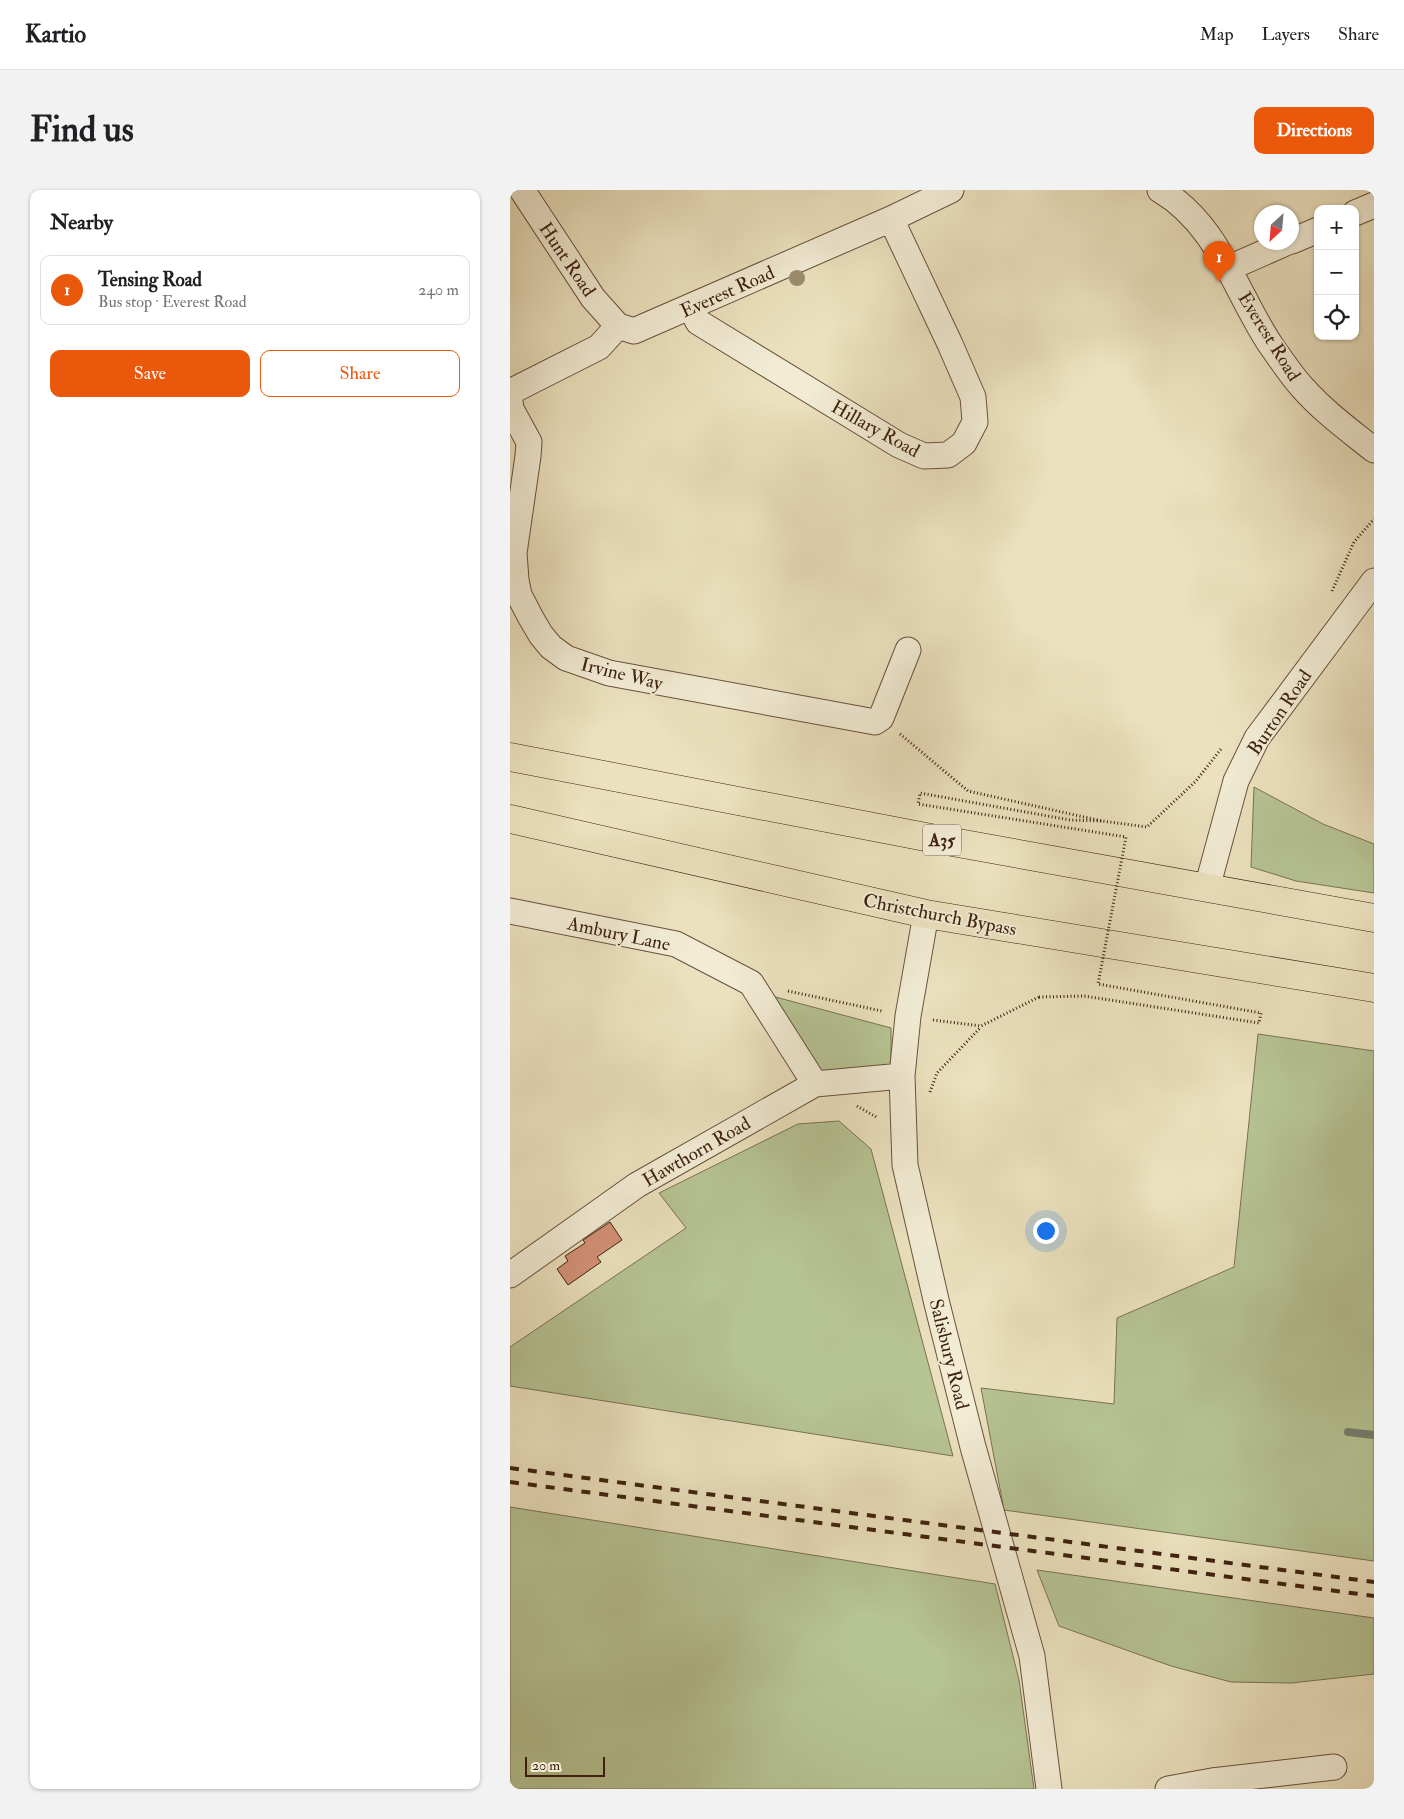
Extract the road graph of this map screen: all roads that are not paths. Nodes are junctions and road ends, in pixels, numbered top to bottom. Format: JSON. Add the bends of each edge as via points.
{"nodes":[{"id":1,"x":522,"y":190,"type":"edge"},
{"id":2,"x":951,"y":190,"type":"edge"},
{"id":3,"x":1160,"y":190,"type":"edge"},
{"id":4,"x":1374,"y":205,"type":"edge"},
{"id":5,"x":1359,"y":212,"type":"edge"},
{"id":6,"x":891,"y":219,"type":"junction"},
{"id":7,"x":1314,"y":232,"type":"edge"},
{"id":8,"x":1299,"y":238,"type":"edge"},
{"id":9,"x":1271,"y":250,"type":"edge"},
{"id":10,"x":1229,"y":268,"type":"junction"},
{"id":11,"x":691,"y":307,"type":"junction"},
{"id":12,"x":618,"y":326,"type":"junction"},
{"id":13,"x":510,"y":392,"type":"edge"},
{"id":14,"x":510,"y":401,"type":"edge"},
{"id":15,"x":1374,"y":450,"type":"edge"},
{"id":16,"x":1374,"y":580,"type":"edge"},
{"id":17,"x":908,"y":650,"type":"dead end"},
{"id":18,"x":510,"y":757,"type":"edge"},
{"id":19,"x":510,"y":819,"type":"edge"},
{"id":20,"x":1207,"y":888,"type":"junction"},
{"id":21,"x":510,"y":911,"type":"edge"},
{"id":22,"x":926,"y":914,"type":"junction"},
{"id":23,"x":1374,"y":918,"type":"edge"},
{"id":24,"x":1374,"y":988,"type":"edge"},
{"id":25,"x":902,"y":1076,"type":"junction"},
{"id":26,"x":815,"y":1084,"type":"junction"},
{"id":27,"x":510,"y":1275,"type":"edge"},
{"id":28,"x":1334,"y":1766,"type":"dead end"},
{"id":29,"x":1049,"y":1789,"type":"edge"},
{"id":30,"x":1168,"y":1789,"type":"edge"}],
"edges":[{"from":1,"to":12,"type":"street","name":"Hunt Road","via":[[593,298]]},
{"from":2,"to":6,"type":"street","name":"Everest Road"},
{"from":3,"to":10,"type":"street","name":"Everest Road","via":[[1195,218]]},
{"from":4,"to":5,"type":"street"},
{"from":6,"to":11,"type":"street","name":"Everest Road"},
{"from":6,"to":11,"type":"street","name":"Hillary Road","via":[[973,396],[974,422],[964,443],[948,455],[924,456],[899,444],[698,322]]},
{"from":7,"to":8,"type":"street"},
{"from":9,"to":10,"type":"street"},
{"from":10,"to":15,"type":"street","name":"Everest Road","via":[[1269,342],[1302,387]]},
{"from":11,"to":12,"type":"street","name":"Everest Road","via":[[634,331]]},
{"from":12,"to":13,"type":"street","via":[[599,347]]},
{"from":14,"to":17,"type":"street","name":"Irvine Way","via":[[529,442],[514,553],[519,595],[541,635],[566,658],[609,673],[875,722],[880,718]]},
{"from":16,"to":20,"type":"street","name":"Burton Road","via":[[1257,738],[1236,781]]},
{"from":18,"to":20,"type":"main road","number":"A35"},
{"from":19,"to":22,"type":"main road","name":"Christchurch Bypass"},
{"from":20,"to":23,"type":"main road","number":"A35"},
{"from":21,"to":26,"type":"street","name":"Ambury Lane","via":[[676,944],[751,984]]},
{"from":22,"to":24,"type":"main road","name":"Christchurch Bypass"},
{"from":22,"to":25,"type":"street","name":"Salisbury Road","via":[[908,1016]]},
{"from":25,"to":26,"type":"street","name":"Hawthorn Road"},
{"from":25,"to":29,"type":"street","name":"Salisbury Road","via":[[905,1165],[971,1437],[1032,1656]]},
{"from":26,"to":27,"type":"street","name":"Hawthorn Road","via":[[636,1185]]},
{"from":28,"to":30,"type":"street"}]}
